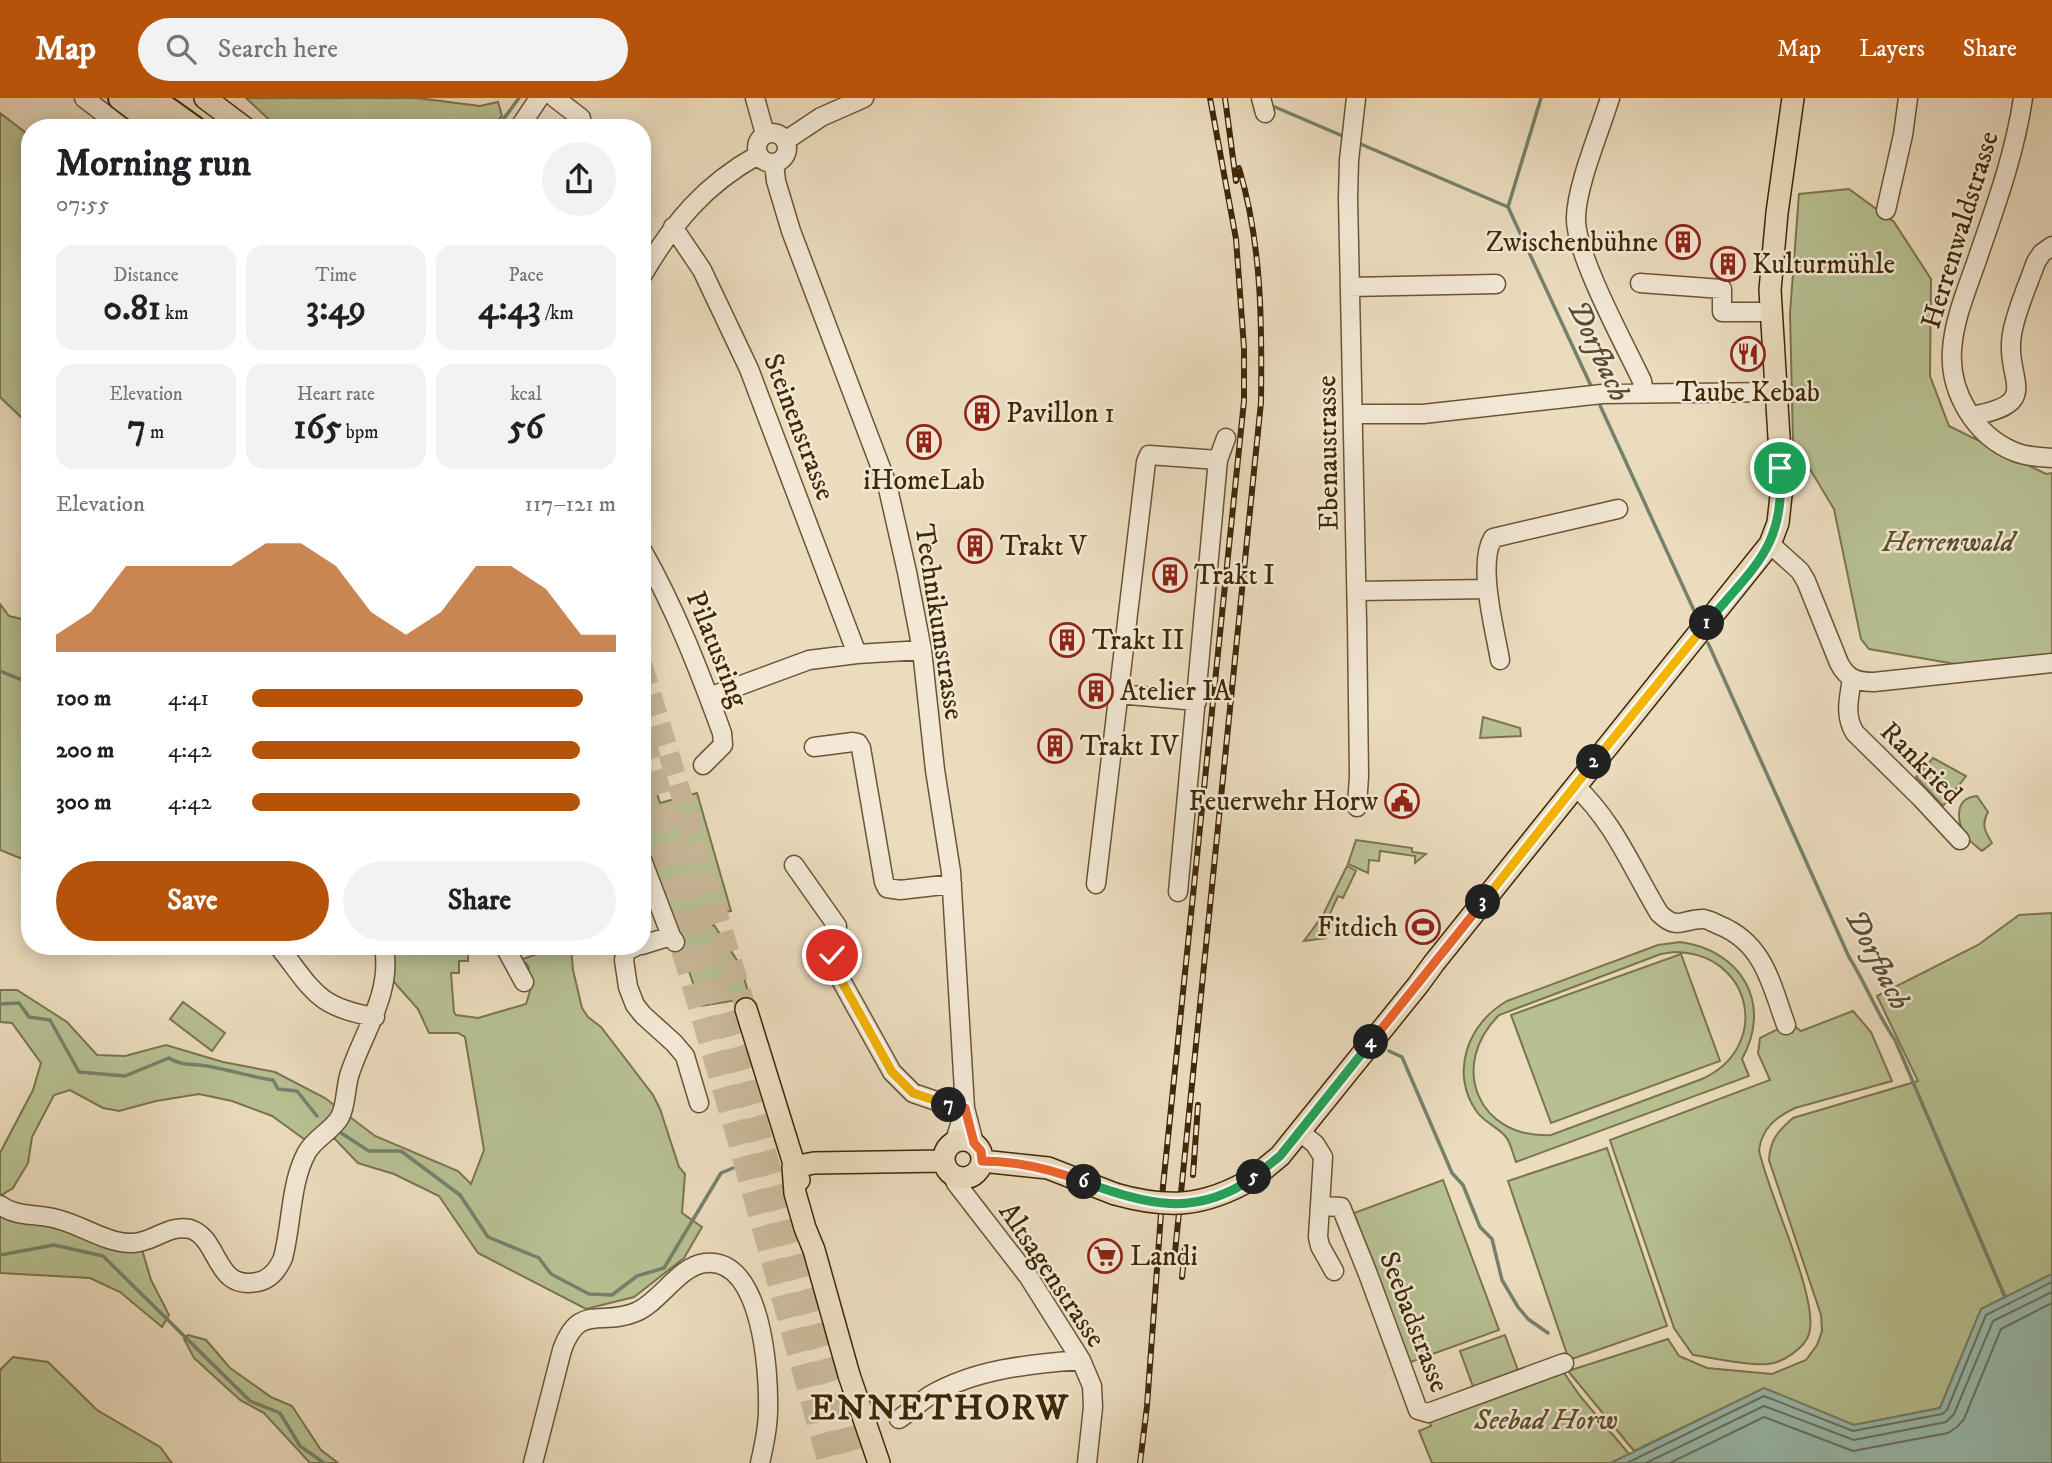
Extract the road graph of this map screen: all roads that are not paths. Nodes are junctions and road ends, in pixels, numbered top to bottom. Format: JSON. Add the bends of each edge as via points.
{"nodes":[{"id":1,"x":84,"y":98,"type":"edge"},
{"id":2,"x":121,"y":98,"type":"edge"},
{"id":3,"x":150,"y":98,"type":"edge"},
{"id":4,"x":163,"y":98,"type":"edge"},
{"id":5,"x":205,"y":98,"type":"edge"},
{"id":6,"x":539,"y":98,"type":"edge"},
{"id":7,"x":555,"y":98,"type":"edge"},
{"id":8,"x":755,"y":98,"type":"edge"},
{"id":9,"x":864,"y":98,"type":"edge"},
{"id":10,"x":1356,"y":98,"type":"edge"},
{"id":11,"x":1610,"y":98,"type":"edge"},
{"id":12,"x":1793,"y":98,"type":"edge"},
{"id":13,"x":1908,"y":98,"type":"edge"},
{"id":14,"x":2024,"y":98,"type":"edge"},
{"id":15,"x":581,"y":118,"type":"dead end"},
{"id":16,"x":111,"y":119,"type":"edge"},
{"id":17,"x":149,"y":119,"type":"edge"},
{"id":18,"x":180,"y":119,"type":"edge"},
{"id":19,"x":184,"y":119,"type":"edge"},
{"id":20,"x":233,"y":119,"type":"edge"},
{"id":21,"x":525,"y":119,"type":"edge"},
{"id":22,"x":765,"y":134,"type":"junction"},
{"id":23,"x":785,"y":141,"type":"junction"},
{"id":24,"x":766,"y":159,"type":"junction"},
{"id":25,"x":1886,"y":210,"type":"dead end"},
{"id":26,"x":673,"y":227,"type":"junction"},
{"id":27,"x":2052,"y":246,"type":"edge"},
{"id":28,"x":651,"y":262,"type":"edge"},
{"id":29,"x":1640,"y":283,"type":"dead end"},
{"id":30,"x":1496,"y":284,"type":"dead end"},
{"id":31,"x":1350,"y":287,"type":"junction"},
{"id":32,"x":1770,"y":312,"type":"junction"},
{"id":33,"x":1775,"y":392,"type":"junction"},
{"id":34,"x":1644,"y":393,"type":"junction"},
{"id":35,"x":1353,"y":414,"type":"junction"},
{"id":36,"x":1971,"y":416,"type":"junction"},
{"id":37,"x":1226,"y":438,"type":"dead end"},
{"id":38,"x":2052,"y":457,"type":"edge"},
{"id":39,"x":1218,"y":460,"type":"junction"},
{"id":40,"x":1618,"y":509,"type":"dead end"},
{"id":41,"x":1770,"y":544,"type":"junction"},
{"id":42,"x":651,"y":566,"type":"edge"},
{"id":43,"x":1488,"y":589,"type":"junction"},
{"id":44,"x":1357,"y":591,"type":"junction"},
{"id":45,"x":922,"y":650,"type":"junction"},
{"id":46,"x":857,"y":654,"type":"junction"},
{"id":47,"x":1500,"y":660,"type":"dead end"},
{"id":48,"x":2052,"y":663,"type":"edge"},
{"id":49,"x":1852,"y":679,"type":"junction"},
{"id":50,"x":1118,"y":694,"type":"junction"},
{"id":51,"x":709,"y":697,"type":"junction"},
{"id":52,"x":1197,"y":702,"type":"junction"},
{"id":53,"x":814,"y":747,"type":"dead end"},
{"id":54,"x":703,"y":765,"type":"dead end"},
{"id":55,"x":1575,"y":786,"type":"junction"},
{"id":56,"x":1357,"y":807,"type":"dead end"},
{"id":57,"x":1960,"y":840,"type":"dead end"},
{"id":58,"x":793,"y":865,"type":"dead end"},
{"id":59,"x":651,"y":883,"type":"edge"},
{"id":60,"x":952,"y":884,"type":"junction"},
{"id":61,"x":1096,"y":884,"type":"dead end"},
{"id":62,"x":1178,"y":892,"type":"dead end"},
{"id":63,"x":651,"y":943,"type":"edge"},
{"id":64,"x":285,"y":955,"type":"edge"},
{"id":65,"x":384,"y":955,"type":"edge"},
{"id":66,"x":509,"y":955,"type":"edge"},
{"id":67,"x":625,"y":955,"type":"edge"},
{"id":68,"x":524,"y":982,"type":"dead end"},
{"id":69,"x":746,"y":1009,"type":"tunnel mouth"},
{"id":70,"x":375,"y":1017,"type":"junction"},
{"id":71,"x":1786,"y":1026,"type":"dead end"},
{"id":72,"x":699,"y":1103,"type":"dead end"},
{"id":73,"x":965,"y":1108,"type":"junction"},
{"id":74,"x":1300,"y":1132,"type":"junction"},
{"id":75,"x":963,"y":1160,"type":"junction"},
{"id":76,"x":793,"y":1167,"type":"junction"},
{"id":77,"x":0,"y":1205,"type":"edge"},
{"id":78,"x":1320,"y":1206,"type":"junction"},
{"id":79,"x":1334,"y":1271,"type":"dead end"},
{"id":80,"x":1081,"y":1360,"type":"junction"},
{"id":81,"x":1564,"y":1363,"type":"dead end"},
{"id":82,"x":899,"y":1419,"type":"dead end"},
{"id":83,"x":533,"y":1463,"type":"edge"},
{"id":84,"x":760,"y":1463,"type":"edge"},
{"id":85,"x":879,"y":1463,"type":"edge"},
{"id":86,"x":1087,"y":1463,"type":"edge"}],
"edges":[{"from":1,"to":16,"type":"street"},
{"from":2,"to":17,"type":"highway"},
{"from":3,"to":18,"type":"highway"},
{"from":4,"to":19,"type":"highway"},
{"from":5,"to":20,"type":"main road"},
{"from":6,"to":21,"type":"street"},
{"from":7,"to":15,"type":"street"},
{"from":8,"to":22,"type":"street"},
{"from":9,"to":23,"type":"street","via":[[821,117]]},
{"from":10,"to":31,"type":"street","name":"Ebenaustrasse","via":[[1348,198]]},
{"from":11,"to":34,"type":"street","via":[[1579,197],[1576,229]]},
{"from":12,"to":32,"type":"main road","via":[[1772,257]]},
{"from":13,"to":25,"type":"street"},
{"from":14,"to":36,"type":"street","name":"Herrenwaldstrasse","via":[[2014,145],[1954,334],[1955,386]]},
{"from":22,"to":23,"type":"street","via":[[779,134]]},
{"from":22,"to":24,"type":"street","via":[[758,141]]},
{"from":23,"to":24,"type":"street","via":[[785,155]]},
{"from":24,"to":26,"type":"street","via":[[739,166],[705,192]]},
{"from":24,"to":45,"type":"street","name":"Technikumstrasse","via":[[887,484]]},
{"from":26,"to":28,"type":"street"},
{"from":26,"to":46,"type":"street","name":"Steinenstrasse","via":[[702,270],[749,369]]},
{"from":27,"to":36,"type":"street","via":[[2036,262],[2012,333],[2014,399],[2008,406]]},
{"from":29,"to":32,"type":"street","via":[[1722,289],[1722,312]]},
{"from":30,"to":31,"type":"street"},
{"from":31,"to":35,"type":"street","name":"Ebenaustrasse"},
{"from":32,"to":33,"type":"main road"},
{"from":33,"to":34,"type":"street"},
{"from":33,"to":41,"type":"main road","via":[[1781,503]]},
{"from":34,"to":35,"type":"street","via":[[1416,414]]},
{"from":35,"to":44,"type":"street","name":"Ebenaustrasse"},
{"from":36,"to":38,"type":"street","name":"Herrenwaldstrasse","via":[[1992,439],[2015,452]]},
{"from":37,"to":39,"type":"street"},
{"from":39,"to":50,"type":"street","via":[[1149,455]]},
{"from":39,"to":52,"type":"street"},
{"from":40,"to":43,"type":"street","via":[[1493,538],[1488,546]]},
{"from":41,"to":49,"type":"street","via":[[1800,571],[1843,672]]},
{"from":41,"to":55,"type":"main road"},
{"from":42,"to":51,"type":"street","name":"Pilatusring"},
{"from":43,"to":44,"type":"street"},
{"from":43,"to":47,"type":"street"},
{"from":44,"to":56,"type":"street","name":"Ebenaustrasse"},
{"from":45,"to":46,"type":"street"},
{"from":45,"to":60,"type":"street","name":"Technikumstrasse"},
{"from":46,"to":51,"type":"street","via":[[809,660]]},
{"from":48,"to":49,"type":"street","via":[[1874,682]]},
{"from":49,"to":57,"type":"street","name":"Rankried","via":[[1847,710],[1855,733]]},
{"from":50,"to":52,"type":"street"},
{"from":50,"to":61,"type":"street"},
{"from":51,"to":54,"type":"street","name":"Pilatusring","via":[[723,745]]},
{"from":52,"to":62,"type":"street"},
{"from":53,"to":60,"type":"street","via":[[858,743],[887,888]]},
{"from":55,"to":71,"type":"street","via":[[1594,803],[1664,919],[1671,924],[1704,919],[1752,946],[1763,961]]},
{"from":55,"to":74,"type":"main road"},
{"from":58,"to":73,"type":"street","via":[[837,926],[832,964],[892,1072],[913,1093]]},
{"from":59,"to":63,"type":"street","via":[[673,939]]},
{"from":60,"to":73,"type":"street","name":"Technikumstrasse"},
{"from":64,"to":70,"type":"street","via":[[319,999]]},
{"from":65,"to":70,"type":"street","via":[[384,981]]},
{"from":66,"to":68,"type":"street"},
{"from":67,"to":72,"type":"street","via":[[635,1005],[685,1056]]},
{"from":69,"to":76,"type":"main road"},
{"from":70,"to":77,"type":"street","via":[[351,1069],[342,1113],[307,1152],[283,1258],[266,1279],[250,1283],[230,1277],[204,1239],[189,1229],[173,1229],[138,1243],[121,1242],[58,1219],[18,1214]]},
{"from":73,"to":75,"type":"street","name":"Technikumstrasse"},
{"from":74,"to":75,"type":"main road","bridge":true,"via":[[1280,1156],[1228,1193],[1186,1203],[1151,1203],[1115,1194],[1048,1168]]},
{"from":74,"to":78,"type":"street","name":"Seebadstrasse","via":[[1322,1157]]},
{"from":75,"to":76,"type":"main road","via":[[827,1162]]},
{"from":75,"to":80,"type":"street","name":"Altsagenstrasse","via":[[956,1183],[1028,1276]]},
{"from":76,"to":85,"type":"main road","via":[[807,1205],[814,1250],[849,1375]]},
{"from":78,"to":79,"type":"street","name":"Seebadstrasse","via":[[1319,1242]]},
{"from":78,"to":81,"type":"street","name":"Seebadstrasse","via":[[1341,1207],[1418,1410],[1428,1413]]},
{"from":80,"to":82,"type":"street","via":[[986,1373],[930,1396]]},
{"from":80,"to":86,"type":"street","name":"Altsagenstrasse","via":[[1092,1386]]},
{"from":83,"to":84,"type":"street","via":[[562,1350],[572,1328],[592,1318],[638,1311],[687,1271],[704,1263],[725,1265],[742,1279],[761,1331],[768,1410]]}]}
